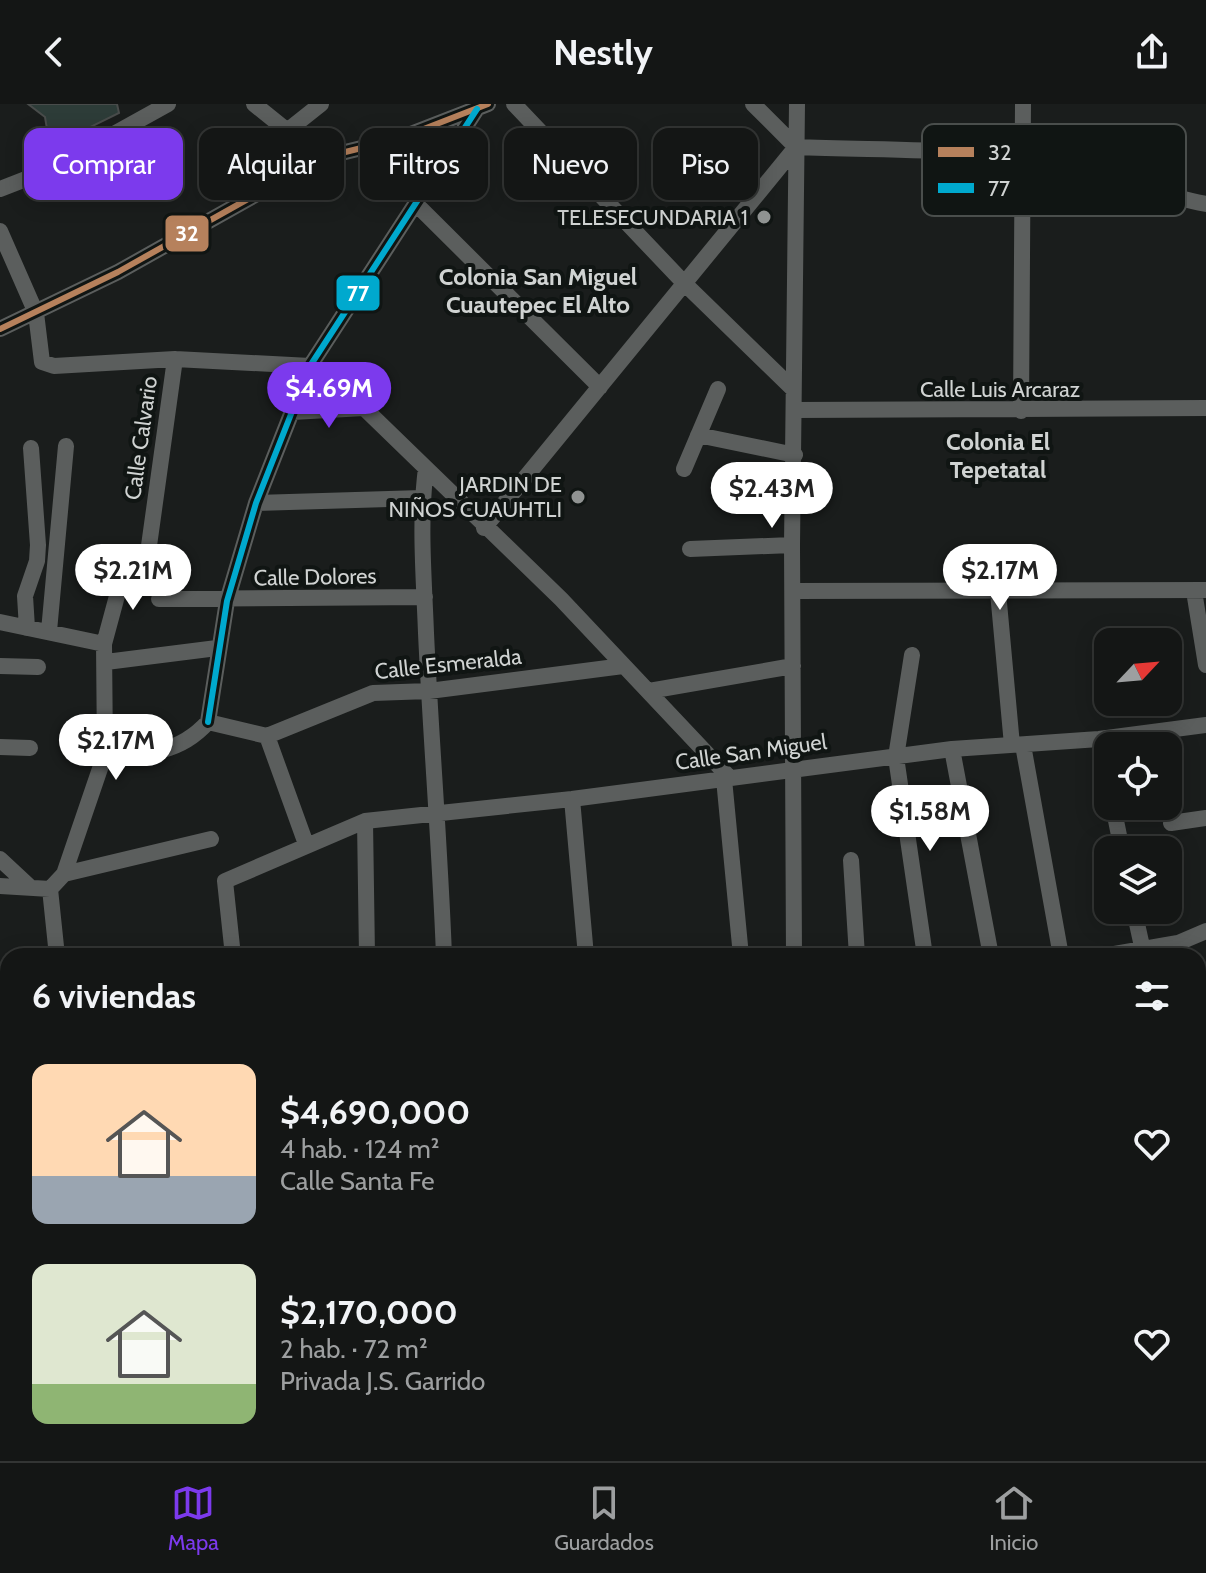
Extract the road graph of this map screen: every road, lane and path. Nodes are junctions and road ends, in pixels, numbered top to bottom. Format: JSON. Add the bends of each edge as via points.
{"nodes":[{"id":1,"x":168,"y":104,"type":"edge"},
{"id":2,"x":254,"y":104,"type":"edge"},
{"id":3,"x":321,"y":104,"type":"edge"},
{"id":4,"x":514,"y":104,"type":"edge"},
{"id":5,"x":753,"y":104,"type":"edge"},
{"id":6,"x":797,"y":104,"type":"edge"},
{"id":7,"x":1023,"y":104,"type":"edge"},
{"id":8,"x":482,"y":106,"type":"edge"},
{"id":9,"x":447,"y":110,"type":"edge"},
{"id":10,"x":1023,"y":124,"type":"edge"},
{"id":11,"x":283,"y":128,"type":"edge"},
{"id":12,"x":291,"y":128,"type":"edge"},
{"id":13,"x":417,"y":128,"type":"edge"},
{"id":14,"x":796,"y":147,"type":"junction"},
{"id":15,"x":922,"y":153,"type":"edge"},
{"id":16,"x":0,"y":189,"type":"edge"},
{"id":17,"x":1206,"y":195,"type":"edge"},
{"id":18,"x":244,"y":200,"type":"edge"},
{"id":19,"x":415,"y":200,"type":"edge"},
{"id":20,"x":1186,"y":201,"type":"edge"},
{"id":21,"x":416,"y":204,"type":"junction"},
{"id":22,"x":1206,"y":204,"type":"edge"},
{"id":23,"x":1022,"y":216,"type":"edge"},
{"id":24,"x":1206,"y":219,"type":"edge"},
{"id":25,"x":0,"y":231,"type":"edge"},
{"id":26,"x":685,"y":284,"type":"junction"},
{"id":27,"x":36,"y":313,"type":"junction"},
{"id":28,"x":0,"y":329,"type":"edge"},
{"id":29,"x":175,"y":359,"type":"junction"},
{"id":30,"x":310,"y":366,"type":"junction"},
{"id":31,"x":600,"y":387,"type":"junction"},
{"id":32,"x":718,"y":389,"type":"dead end"},
{"id":33,"x":793,"y":389,"type":"junction"},
{"id":34,"x":364,"y":408,"type":"junction"},
{"id":35,"x":1206,"y":408,"type":"edge"},
{"id":36,"x":794,"y":410,"type":"junction"},
{"id":37,"x":1021,"y":411,"type":"junction"},
{"id":38,"x":292,"y":412,"type":"junction"},
{"id":39,"x":698,"y":435,"type":"junction"},
{"id":40,"x":66,"y":446,"type":"dead end"},
{"id":41,"x":31,"y":448,"type":"dead end"},
{"id":42,"x":795,"y":455,"type":"junction"},
{"id":43,"x":426,"y":468,"type":"junction"},
{"id":44,"x":684,"y":469,"type":"dead end"},
{"id":45,"x":422,"y":498,"type":"junction"},
{"id":46,"x":256,"y":503,"type":"junction"},
{"id":47,"x":484,"y":528,"type":"junction"},
{"id":48,"x":792,"y":545,"type":"junction"},
{"id":49,"x":690,"y":549,"type":"dead end"},
{"id":50,"x":793,"y":591,"type":"junction"},
{"id":51,"x":1200,"y":591,"type":"edge"},
{"id":52,"x":998,"y":592,"type":"junction"},
{"id":53,"x":425,"y":597,"type":"junction"},
{"id":54,"x":159,"y":599,"type":"dead end"},
{"id":55,"x":227,"y":601,"type":"junction"},
{"id":56,"x":0,"y":622,"type":"edge"},
{"id":57,"x":27,"y":628,"type":"junction"},
{"id":58,"x":49,"y":631,"type":"junction"},
{"id":59,"x":217,"y":648,"type":"junction"},
{"id":60,"x":105,"y":652,"type":"junction"},
{"id":61,"x":912,"y":655,"type":"dead end"},
{"id":62,"x":1206,"y":665,"type":"edge"},
{"id":63,"x":0,"y":666,"type":"edge"},
{"id":64,"x":623,"y":666,"type":"junction"},
{"id":65,"x":793,"y":666,"type":"junction"},
{"id":66,"x":38,"y":667,"type":"dead end"},
{"id":67,"x":429,"y":691,"type":"junction"},
{"id":68,"x":649,"y":691,"type":"junction"},
{"id":69,"x":208,"y":722,"type":"junction"},
{"id":70,"x":1206,"y":725,"type":"edge"},
{"id":71,"x":1152,"y":732,"type":"edge"},
{"id":72,"x":267,"y":736,"type":"junction"},
{"id":73,"x":1094,"y":739,"type":"edge"},
{"id":74,"x":1017,"y":745,"type":"junction"},
{"id":75,"x":0,"y":747,"type":"edge"},
{"id":76,"x":30,"y":748,"type":"dead end"},
{"id":77,"x":952,"y":749,"type":"junction"},
{"id":78,"x":105,"y":754,"type":"junction"},
{"id":79,"x":896,"y":757,"type":"junction"},
{"id":80,"x":792,"y":767,"type":"junction"},
{"id":81,"x":726,"y":777,"type":"junction"},
{"id":82,"x":572,"y":799,"type":"junction"},
{"id":83,"x":439,"y":811,"type":"junction"},
{"id":84,"x":1206,"y":818,"type":"edge"},
{"id":85,"x":365,"y":821,"type":"junction"},
{"id":86,"x":1171,"y":823,"type":"dead end"},
{"id":87,"x":211,"y":839,"type":"dead end"},
{"id":88,"x":306,"y":844,"type":"junction"},
{"id":89,"x":0,"y":859,"type":"edge"},
{"id":90,"x":851,"y":860,"type":"dead end"},
{"id":91,"x":64,"y":874,"type":"junction"},
{"id":92,"x":0,"y":886,"type":"edge"},
{"id":93,"x":29,"y":886,"type":"junction"},
{"id":94,"x":50,"y":889,"type":"junction"},
{"id":95,"x":1137,"y":924,"type":"edge"},
{"id":96,"x":1206,"y":931,"type":"edge"},
{"id":97,"x":56,"y":948,"type":"edge"},
{"id":98,"x":232,"y":948,"type":"edge"},
{"id":99,"x":367,"y":948,"type":"edge"},
{"id":100,"x":444,"y":948,"type":"edge"},
{"id":101,"x":585,"y":948,"type":"edge"},
{"id":102,"x":740,"y":948,"type":"edge"},
{"id":103,"x":794,"y":948,"type":"edge"},
{"id":104,"x":856,"y":948,"type":"edge"},
{"id":105,"x":924,"y":948,"type":"edge"},
{"id":106,"x":989,"y":948,"type":"edge"},
{"id":107,"x":1059,"y":948,"type":"edge"},
{"id":108,"x":1142,"y":948,"type":"edge"},
{"id":109,"x":1156,"y":948,"type":"edge"}],
"edges":[{"from":1,"to":16,"type":"street","via":[[49,170]]},
{"from":2,"to":11,"type":"street"},
{"from":3,"to":12,"type":"street"},
{"from":4,"to":26,"type":"street"},
{"from":5,"to":14,"type":"street"},
{"from":6,"to":14,"type":"street"},
{"from":7,"to":10,"type":"street"},
{"from":8,"to":9,"type":"street"},
{"from":8,"to":21,"type":"street"},
{"from":9,"to":13,"type":"street"},
{"from":14,"to":15,"type":"street"},
{"from":14,"to":26,"type":"street"},
{"from":14,"to":33,"type":"street"},
{"from":17,"to":22,"type":"street"},
{"from":18,"to":27,"type":"street"},
{"from":19,"to":21,"type":"street"},
{"from":20,"to":22,"type":"street"},
{"from":21,"to":30,"type":"street"},
{"from":21,"to":31,"type":"street"},
{"from":22,"to":24,"type":"street"},
{"from":23,"to":37,"type":"street"},
{"from":25,"to":27,"type":"street"},
{"from":26,"to":31,"type":"street"},
{"from":26,"to":33,"type":"street"},
{"from":27,"to":28,"type":"street"},
{"from":27,"to":29,"type":"street","via":[[42,362],[54,366]]},
{"from":29,"to":30,"type":"street"},
{"from":29,"to":60,"type":"street","name":"Calle Calvario","via":[[147,560],[124,570]]},
{"from":30,"to":34,"type":"street"},
{"from":30,"to":38,"type":"street"},
{"from":31,"to":47,"type":"street"},
{"from":32,"to":39,"type":"street"},
{"from":33,"to":36,"type":"street"},
{"from":34,"to":38,"type":"street"},
{"from":34,"to":43,"type":"street"},
{"from":35,"to":37,"type":"street","name":"Calle Luis Arcaraz"},
{"from":36,"to":37,"type":"street","name":"Calle Luis Arcaraz"},
{"from":36,"to":42,"type":"street"},
{"from":38,"to":46,"type":"street"},
{"from":39,"to":42,"type":"street"},
{"from":39,"to":44,"type":"street"},
{"from":40,"to":58,"type":"street"},
{"from":41,"to":57,"type":"street","via":[[38,545],[25,596]]},
{"from":42,"to":48,"type":"street"},
{"from":43,"to":45,"type":"street"},
{"from":43,"to":47,"type":"street"},
{"from":45,"to":46,"type":"street"},
{"from":45,"to":53,"type":"street"},
{"from":46,"to":55,"type":"street"},
{"from":47,"to":64,"type":"street"},
{"from":48,"to":49,"type":"street"},
{"from":48,"to":50,"type":"street"},
{"from":50,"to":52,"type":"street"},
{"from":50,"to":65,"type":"street"},
{"from":51,"to":52,"type":"street"},
{"from":51,"to":62,"type":"street"},
{"from":52,"to":74,"type":"street"},
{"from":53,"to":55,"type":"street","name":"Calle Dolores"},
{"from":53,"to":67,"type":"street"},
{"from":54,"to":55,"type":"street","name":"Calle Dolores"},
{"from":55,"to":59,"type":"street"},
{"from":56,"to":57,"type":"street"},
{"from":57,"to":58,"type":"street"},
{"from":58,"to":60,"type":"street"},
{"from":59,"to":60,"type":"street"},
{"from":59,"to":69,"type":"street"},
{"from":60,"to":78,"type":"street","name":"Calle Calvario"},
{"from":61,"to":79,"type":"street"},
{"from":63,"to":66,"type":"street"},
{"from":64,"to":67,"type":"street","name":"Calle Esmeralda"},
{"from":64,"to":68,"type":"street"},
{"from":65,"to":68,"type":"street"},
{"from":65,"to":80,"type":"street"},
{"from":67,"to":72,"type":"street","name":"Calle Esmeralda","via":[[373,693]]},
{"from":67,"to":83,"type":"street"},
{"from":68,"to":81,"type":"street"},
{"from":69,"to":72,"type":"street"},
{"from":69,"to":78,"type":"street","via":[[193,738],[166,751]]},
{"from":70,"to":71,"type":"street","name":"Calle San Miguel"},
{"from":72,"to":88,"type":"street"},
{"from":73,"to":74,"type":"street","name":"Calle San Miguel"},
{"from":74,"to":77,"type":"street","name":"Calle San Miguel"},
{"from":74,"to":107,"type":"street"},
{"from":75,"to":76,"type":"street"},
{"from":77,"to":79,"type":"street","name":"Calle San Miguel"},
{"from":77,"to":106,"type":"street"},
{"from":78,"to":91,"type":"street","name":"Calle Calvario"},
{"from":79,"to":80,"type":"street","name":"Calle San Miguel"},
{"from":79,"to":105,"type":"street"},
{"from":80,"to":81,"type":"street","name":"Calle San Miguel"},
{"from":80,"to":103,"type":"street"},
{"from":81,"to":82,"type":"street","name":"Calle San Miguel"},
{"from":81,"to":102,"type":"street"},
{"from":82,"to":83,"type":"street","name":"Calle San Miguel"},
{"from":82,"to":101,"type":"street"},
{"from":83,"to":85,"type":"street","name":"Calle San Miguel"},
{"from":83,"to":100,"type":"street"},
{"from":84,"to":86,"type":"street"},
{"from":85,"to":88,"type":"street","name":"Calle San Miguel"},
{"from":85,"to":99,"type":"street"},
{"from":87,"to":91,"type":"street"},
{"from":88,"to":98,"type":"street","name":"Calle San Miguel","via":[[225,881]]},
{"from":89,"to":93,"type":"street"},
{"from":90,"to":104,"type":"street"},
{"from":91,"to":94,"type":"street","name":"Calle Calvario"},
{"from":92,"to":93,"type":"street"},
{"from":93,"to":94,"type":"street"},
{"from":94,"to":97,"type":"street"},
{"from":95,"to":108,"type":"street"},
{"from":96,"to":109,"type":"street"}]}
